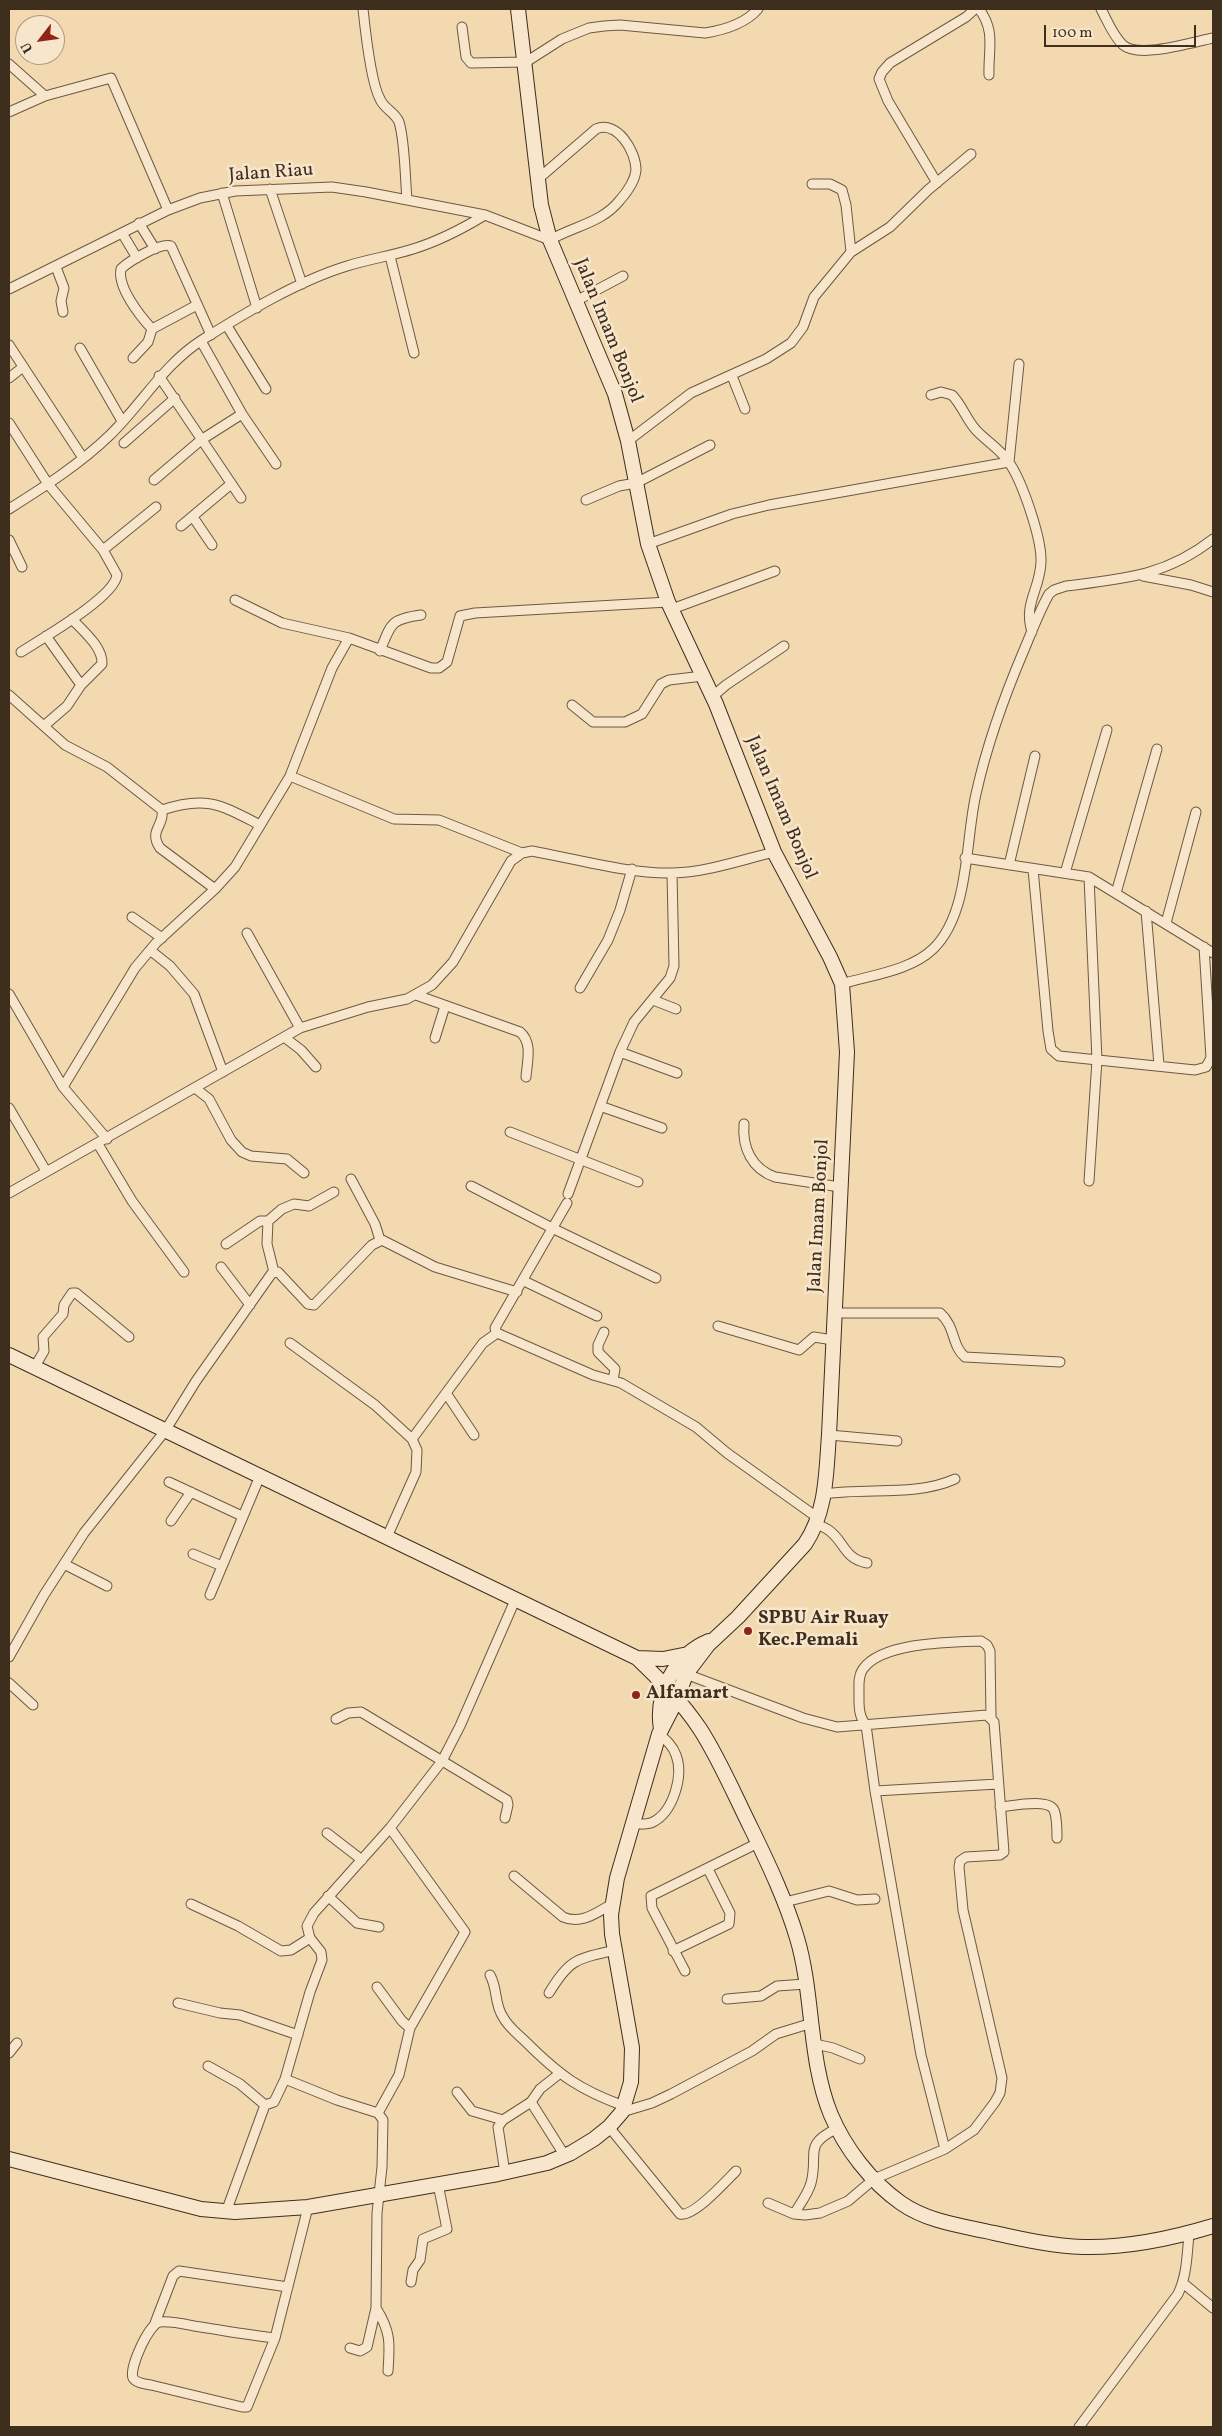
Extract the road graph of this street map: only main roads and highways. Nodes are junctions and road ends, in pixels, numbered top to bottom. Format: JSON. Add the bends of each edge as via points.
{"nodes":[{"id":1,"x":518,"y":9,"type":"edge"},
{"id":2,"x":9,"y":1356,"type":"edge"},
{"id":3,"x":717,"y":1638,"type":"junction"},
{"id":4,"x":688,"y":1654,"type":"junction"},
{"id":5,"x":638,"y":1658,"type":"junction"},
{"id":6,"x":665,"y":1685,"type":"junction"},
{"id":7,"x":677,"y":1698,"type":"junction"},
{"id":8,"x":660,"y":1732,"type":"junction"},
{"id":9,"x":9,"y":2159,"type":"edge"},
{"id":10,"x":1213,"y":2226,"type":"edge"}],
"edges":[{"from":1,"to":3,"type":"main road","name":"Jalan Imam Bonjol","via":[[541,205],[550,240],[606,367],[628,441],[648,544],[670,606],[712,697],[774,852],[842,984],[847,1052],[824,1494],[817,1521],[805,1544]]},
{"from":2,"to":5,"type":"main road"},
{"from":3,"to":4,"type":"main road","name":"Jalan Imam Bonjol","via":[[699,1645]]},
{"from":3,"to":7,"type":"main road","name":"Jalan Imam Bonjol","via":[[686,1674]]},
{"from":4,"to":5,"type":"main road","via":[[663,1659]]},
{"from":4,"to":6,"type":"main road","name":"Jalan Imam Bonjol"},
{"from":5,"to":6,"type":"main road"},
{"from":6,"to":7,"type":"main road"},
{"from":6,"to":8,"type":"main road"},
{"from":7,"to":8,"type":"main road","name":"Jalan Imam Bonjol"},
{"from":7,"to":10,"type":"main road","via":[[712,1749],[785,1902],[800,1948],[828,2105],[838,2128],[874,2179],[900,2203],[928,2217],[1026,2240],[1082,2247],[1114,2247],[1152,2242]]},
{"from":8,"to":9,"type":"main road","via":[[612,1904],[611,1926],[632,2048],[631,2082],[623,2109],[594,2139],[565,2156],[505,2173],[308,2206],[226,2212],[201,2209]]}]}
